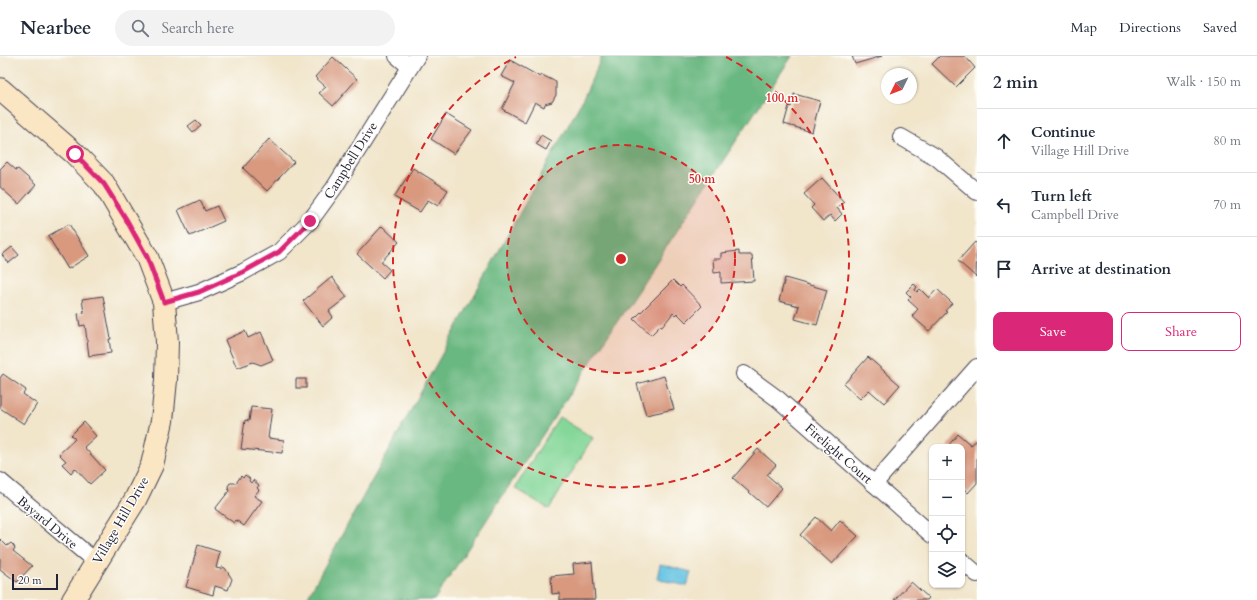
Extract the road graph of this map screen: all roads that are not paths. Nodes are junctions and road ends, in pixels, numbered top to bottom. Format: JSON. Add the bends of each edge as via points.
{"nodes":[{"id":1,"x":397,"y":56,"type":"edge"},
{"id":2,"x":413,"y":61,"type":"edge"},
{"id":3,"x":0,"y":89,"type":"edge"},
{"id":4,"x":901,"y":137,"type":"dead end"},
{"id":5,"x":977,"y":192,"type":"edge"},
{"id":6,"x":164,"y":302,"type":"junction"},
{"id":7,"x":977,"y":367,"type":"edge"},
{"id":8,"x":744,"y":374,"type":"dead end"},
{"id":9,"x":0,"y":481,"type":"edge"},
{"id":10,"x":874,"y":484,"type":"junction"},
{"id":11,"x":929,"y":532,"type":"edge"},
{"id":12,"x":96,"y":562,"type":"junction"},
{"id":13,"x":965,"y":564,"type":"edge"},
{"id":14,"x":977,"y":574,"type":"edge"},
{"id":15,"x":73,"y":600,"type":"edge"}],
"edges":[{"from":1,"to":2,"type":"street"},
{"from":2,"to":6,"type":"street","name":"Campbell Drive","via":[[334,188],[310,221],[279,252],[199,292]]},
{"from":3,"to":6,"type":"street","name":"Village Hill Drive","via":[[75,154],[104,184],[147,257]]},
{"from":4,"to":5,"type":"street","via":[[936,157]]},
{"from":6,"to":12,"type":"street","name":"Village Hill Drive","via":[[166,380],[162,421],[152,465],[135,500]]},
{"from":7,"to":10,"type":"street"},
{"from":8,"to":10,"type":"street","name":"Firelight Court","via":[[778,399]]},
{"from":9,"to":12,"type":"street","name":"Bayard Drive"},
{"from":10,"to":11,"type":"street","name":"Firelight Court"},
{"from":12,"to":15,"type":"street","name":"Village Hill Drive"},
{"from":13,"to":14,"type":"street"}]}
